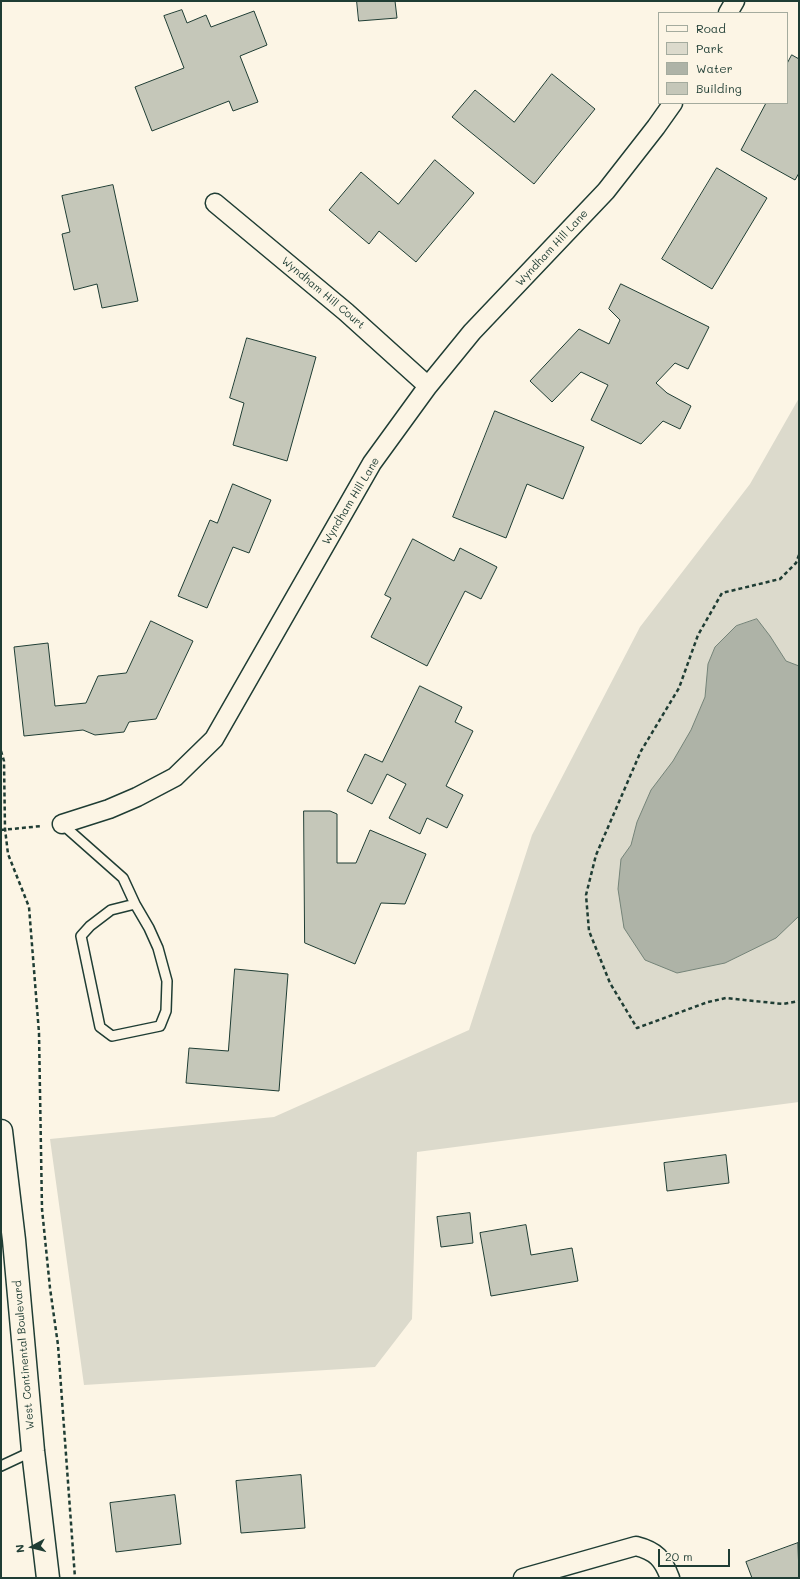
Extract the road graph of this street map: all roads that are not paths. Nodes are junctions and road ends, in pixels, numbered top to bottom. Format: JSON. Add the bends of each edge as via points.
{"nodes":[{"id":1,"x":735,"y":1,"type":"edge"},
{"id":2,"x":729,"y":12,"type":"edge"},
{"id":3,"x":672,"y":104,"type":"edge"},
{"id":4,"x":215,"y":203,"type":"dead end"},
{"id":5,"x":428,"y":386,"type":"junction"},
{"id":6,"x":62,"y":824,"type":"joint"},
{"id":7,"x":135,"y":904,"type":"junction"},
{"id":8,"x":1,"y":1131,"type":"edge"},
{"id":9,"x":33,"y":1452,"type":"junction"},
{"id":10,"x":1,"y":1466,"type":"edge"},
{"id":11,"x":48,"y":1578,"type":"edge"},
{"id":12,"x":523,"y":1578,"type":"edge"},
{"id":13,"x":670,"y":1578,"type":"edge"}],
"edges":[{"from":1,"to":2,"type":"street"},
{"from":3,"to":5,"type":"street","name":"Wyndham Hill Lane","via":[[606,191],[472,332]]},
{"from":4,"to":5,"type":"street","name":"Wyndham Hill Court","via":[[346,312]]},
{"from":5,"to":6,"type":"street","name":"Wyndham Hill Lane","via":[[372,463],[214,738],[174,777],[109,809]]},
{"from":6,"to":7,"type":"lane","via":[[123,878]]},
{"from":7,"to":7,"type":"lane","via":[[158,948],[167,981],[166,1011],[160,1026],[112,1036],[100,1027],[81,936],[111,910]]},
{"from":8,"to":9,"type":"main road","name":"West Continental Boulevard","via":[[14,1240]]},
{"from":9,"to":10,"type":"lane"},
{"from":9,"to":11,"type":"main road","name":"West Continental Boulevard"},
{"from":12,"to":13,"type":"street","via":[[636,1546],[658,1555]]}]}
